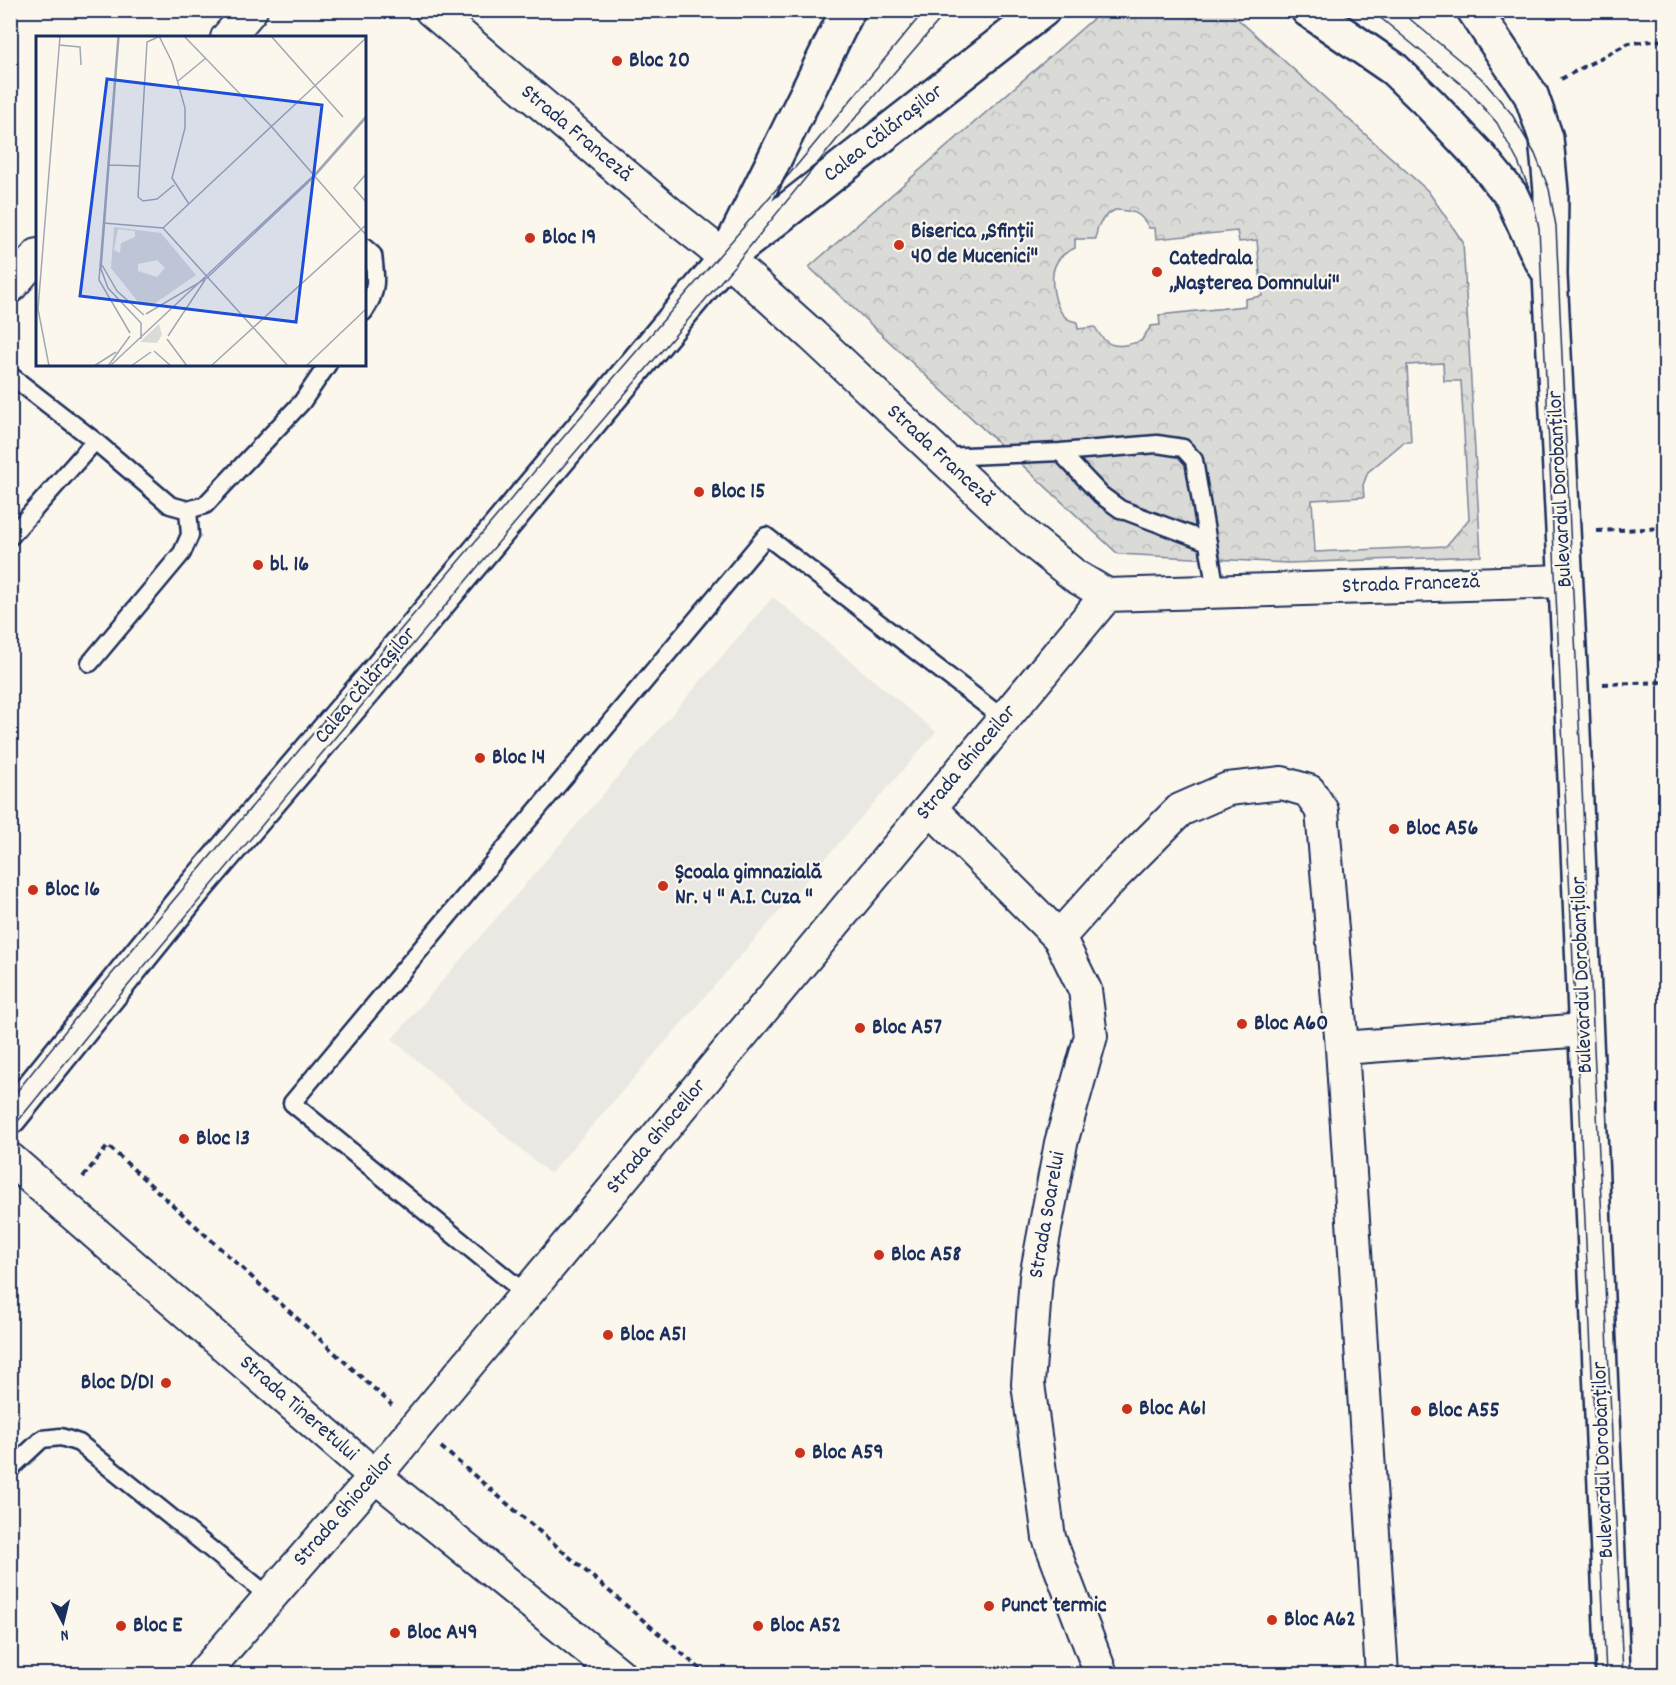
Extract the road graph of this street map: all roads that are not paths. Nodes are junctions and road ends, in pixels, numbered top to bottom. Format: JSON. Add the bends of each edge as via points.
{"nodes":[{"id":1,"x":251,"y":10,"type":"edge"},
{"id":2,"x":430,"y":10,"type":"edge"},
{"id":3,"x":848,"y":10,"type":"edge"},
{"id":4,"x":1043,"y":10,"type":"edge"},
{"id":5,"x":1308,"y":10,"type":"edge"},
{"id":6,"x":1474,"y":10,"type":"edge"},
{"id":7,"x":229,"y":36,"type":"edge"},
{"id":8,"x":366,"y":249,"type":"edge"},
{"id":9,"x":36,"y":257,"type":"edge"},
{"id":10,"x":726,"y":258,"type":"junction"},
{"id":11,"x":1550,"y":275,"type":"junction"},
{"id":12,"x":10,"y":286,"type":"edge"},
{"id":13,"x":366,"y":309,"type":"edge"},
{"id":14,"x":327,"y":366,"type":"edge"},
{"id":15,"x":10,"y":375,"type":"edge"},
{"id":16,"x":95,"y":441,"type":"junction"},
{"id":17,"x":1060,"y":452,"type":"junction"},
{"id":18,"x":941,"y":457,"type":"junction"},
{"id":19,"x":188,"y":510,"type":"junction"},
{"id":20,"x":10,"y":537,"type":"edge"},
{"id":21,"x":1208,"y":542,"type":"junction"},
{"id":22,"x":1566,"y":581,"type":"junction"},
{"id":23,"x":1216,"y":591,"type":"junction"},
{"id":24,"x":1107,"y":595,"type":"junction"},
{"id":25,"x":90,"y":663,"type":"dead end"},
{"id":26,"x":1004,"y":719,"type":"junction"},
{"id":27,"x":930,"y":808,"type":"junction"},
{"id":28,"x":1059,"y":937,"type":"junction"},
{"id":29,"x":1585,"y":1030,"type":"junction"},
{"id":30,"x":1342,"y":1048,"type":"junction"},
{"id":31,"x":10,"y":1117,"type":"edge"},
{"id":32,"x":10,"y":1159,"type":"edge"},
{"id":33,"x":526,"y":1294,"type":"junction"},
{"id":34,"x":10,"y":1469,"type":"edge"},
{"id":35,"x":375,"y":1476,"type":"junction"},
{"id":36,"x":270,"y":1598,"type":"junction"},
{"id":37,"x":202,"y":1674,"type":"edge"},
{"id":38,"x":619,"y":1674,"type":"edge"},
{"id":39,"x":1101,"y":1674,"type":"edge"},
{"id":40,"x":1382,"y":1674,"type":"edge"},
{"id":41,"x":1613,"y":1674,"type":"edge"}],
"edges":[{"from":1,"to":7,"type":"street"},
{"from":2,"to":10,"type":"street","name":"Strada Franceză"},
{"from":3,"to":10,"type":"main road","name":"Calea Călărașilor"},
{"from":4,"to":10,"type":"main road","name":"Calea Călărașilor"},
{"from":5,"to":11,"type":"main road","name":"Bulevardul Dorobanților","via":[[1394,69],[1480,157],[1511,195]]},
{"from":6,"to":11,"type":"main road","name":"Bulevardul Dorobanților","via":[[1531,95],[1546,138],[1551,191]]},
{"from":8,"to":13,"type":"lane","via":[[374,255],[377,280]]},
{"from":9,"to":12,"type":"street"},
{"from":10,"to":18,"type":"street","name":"Strada Franceză"},
{"from":10,"to":31,"type":"main road","name":"Calea Călărașilor","via":[[194,889]]},
{"from":11,"to":22,"type":"main road","name":"Bulevardul Dorobanților"},
{"from":14,"to":19,"type":"lane","via":[[302,402],[206,505]]},
{"from":15,"to":16,"type":"lane"},
{"from":16,"to":19,"type":"lane","via":[[170,505]]},
{"from":16,"to":20,"type":"lane"},
{"from":17,"to":18,"type":"lane"},
{"from":17,"to":21,"type":"lane","via":[[1120,509]]},
{"from":17,"to":21,"type":"lane","via":[[1157,444],[1183,448],[1194,460]]},
{"from":18,"to":24,"type":"street","name":"Strada Franceză","via":[[1028,538],[1075,576]]},
{"from":19,"to":25,"type":"lane","via":[[190,535],[182,553]]},
{"from":21,"to":23,"type":"lane"},
{"from":22,"to":23,"type":"street","name":"Strada Franceză"},
{"from":22,"to":29,"type":"main road","name":"Bulevardul Dorobanților"},
{"from":23,"to":24,"type":"street","name":"Strada Franceză"},
{"from":24,"to":26,"type":"street","name":"Strada Ghioceilor"},
{"from":26,"to":27,"type":"street","name":"Strada Ghioceilor"},
{"from":26,"to":33,"type":"lane","via":[[766,536],[292,1102]]},
{"from":27,"to":28,"type":"street","name":"Strada Soarelui"},
{"from":27,"to":33,"type":"street","name":"Strada Ghioceilor"},
{"from":28,"to":30,"type":"street","via":[[1180,810],[1228,789],[1282,783],[1309,791],[1323,811]]},
{"from":28,"to":39,"type":"street","name":"Strada Soarelui","via":[[1085,990],[1091,1036],[1061,1143],[1038,1266],[1028,1384],[1048,1538]]},
{"from":29,"to":30,"type":"street"},
{"from":29,"to":41,"type":"main road","name":"Bulevardul Dorobanților"},
{"from":30,"to":40,"type":"street"},
{"from":32,"to":35,"type":"street","name":"Strada Tineretului"},
{"from":33,"to":35,"type":"street","name":"Strada Ghioceilor"},
{"from":34,"to":36,"type":"lane","via":[[42,1438],[61,1437],[79,1443]]},
{"from":35,"to":36,"type":"street","name":"Strada Ghioceilor"},
{"from":35,"to":38,"type":"street","name":"Strada Tineretului"},
{"from":36,"to":37,"type":"street","name":"Strada Ghioceilor"}]}
